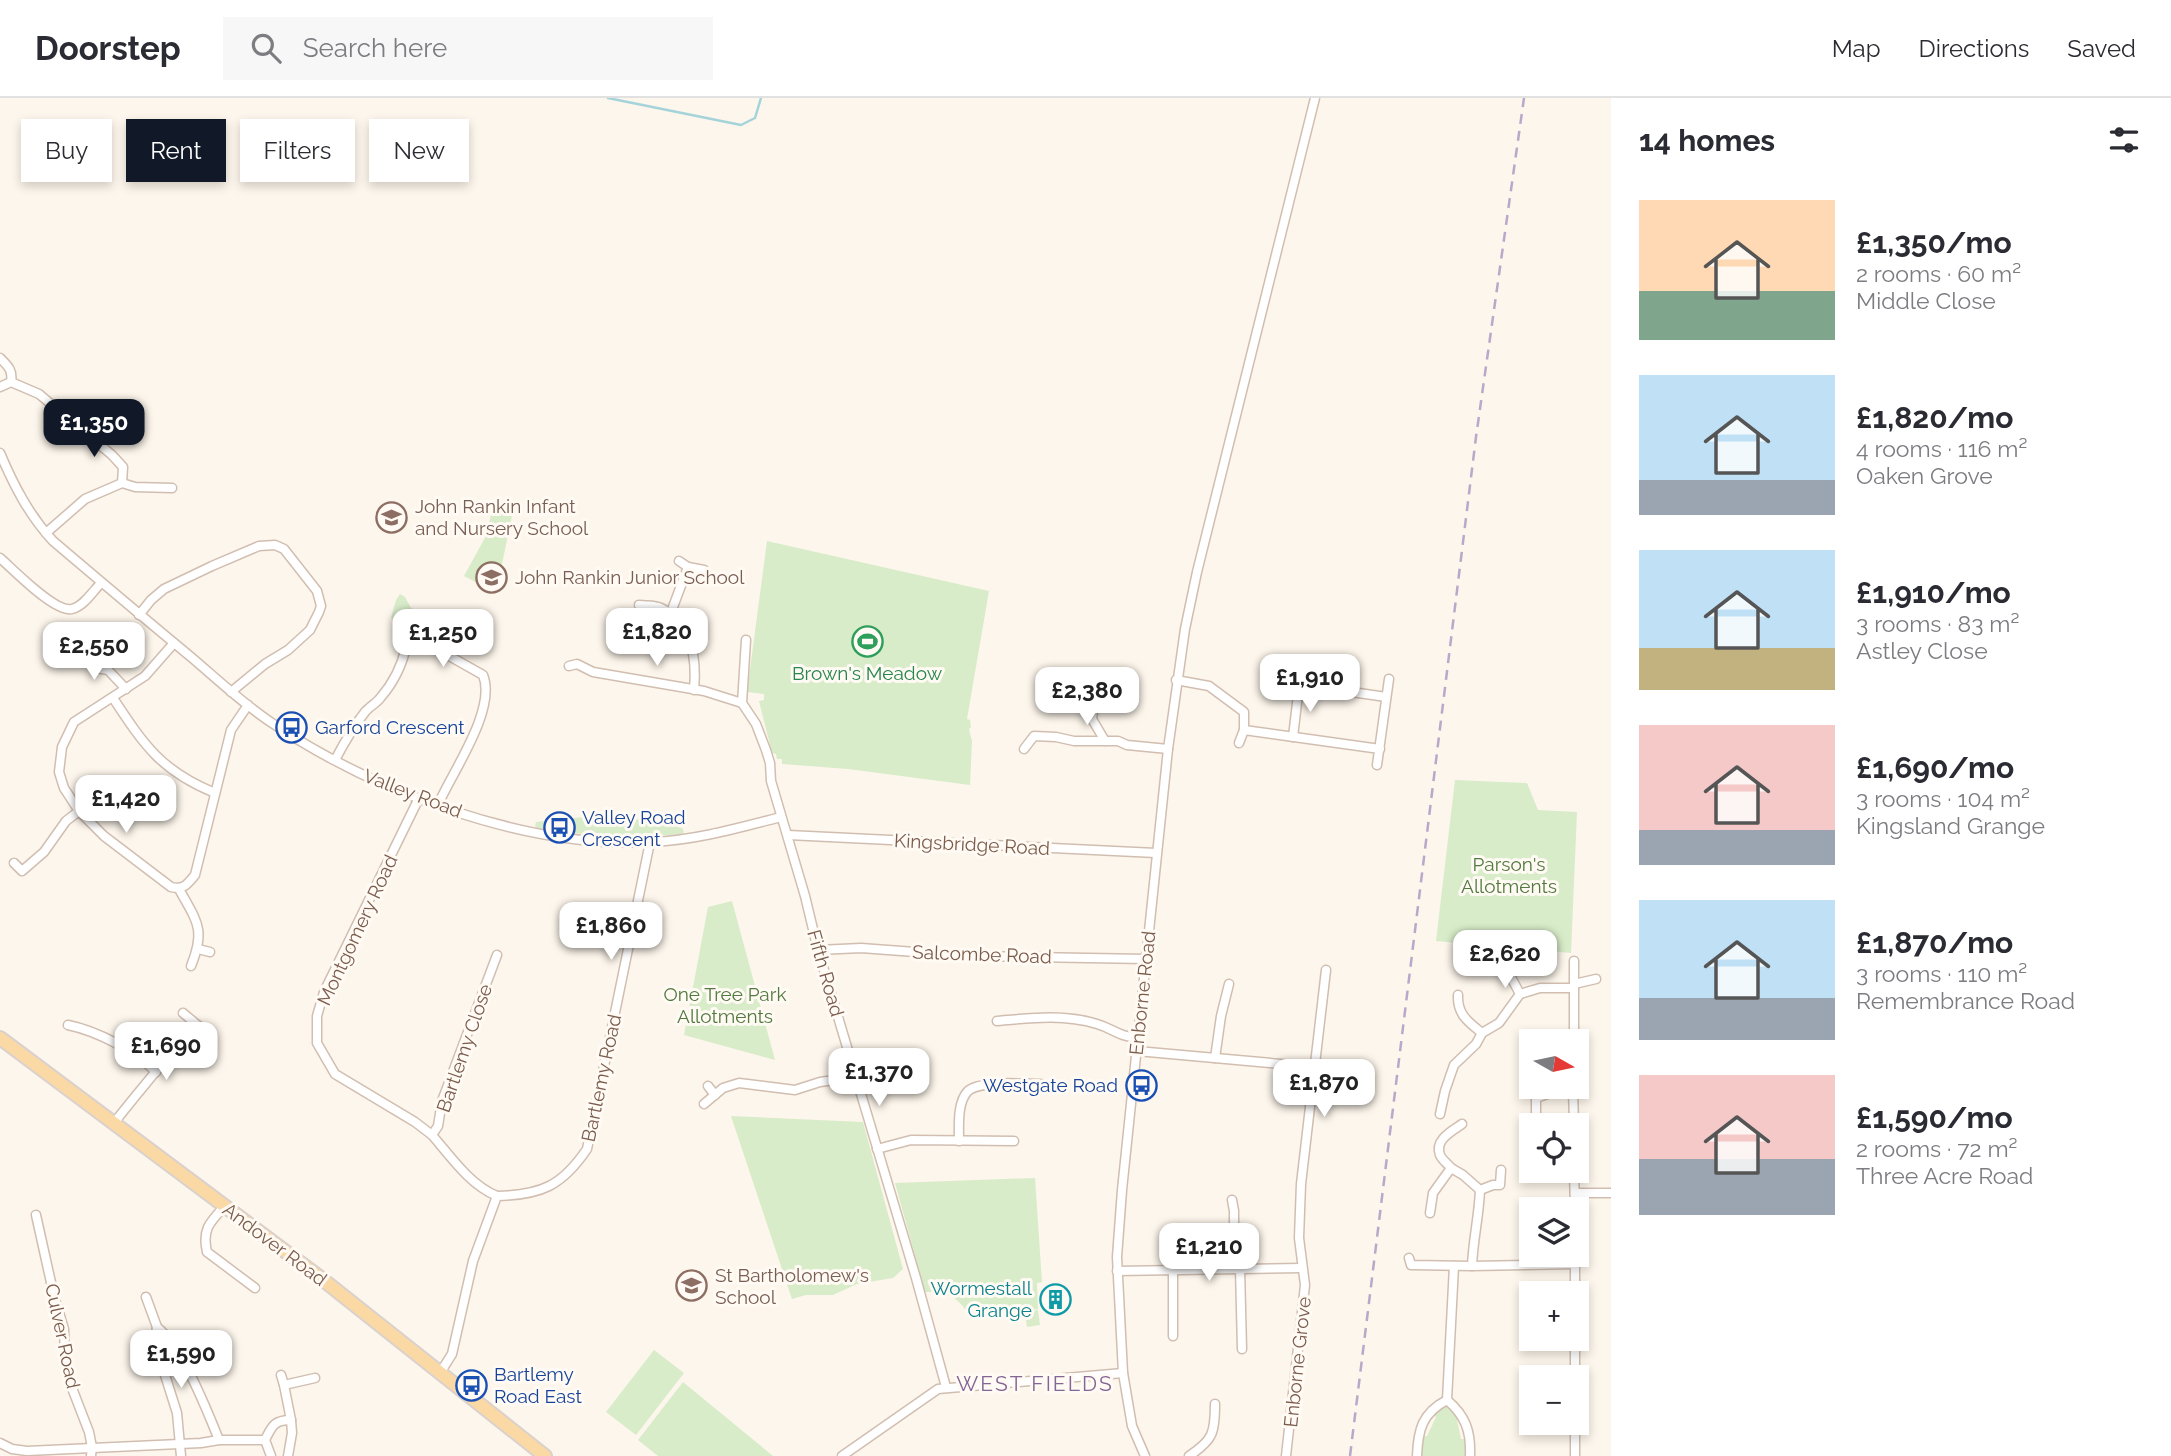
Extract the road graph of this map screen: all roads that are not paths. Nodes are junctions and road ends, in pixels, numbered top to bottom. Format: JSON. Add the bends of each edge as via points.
{"nodes":[{"id":1,"x":1314,"y":98,"type":"edge"},
{"id":2,"x":0,"y":358,"type":"edge"},
{"id":3,"x":11,"y":382,"type":"junction"},
{"id":4,"x":0,"y":387,"type":"edge"},
{"id":5,"x":0,"y":453,"type":"edge"},
{"id":6,"x":122,"y":483,"type":"junction"},
{"id":7,"x":172,"y":488,"type":"dead end"},
{"id":8,"x":46,"y":533,"type":"junction"},
{"id":9,"x":0,"y":558,"type":"edge"},
{"id":10,"x":679,"y":562,"type":"dead end"},
{"id":11,"x":688,"y":566,"type":"junction"},
{"id":12,"x":704,"y":570,"type":"dead end"},
{"id":13,"x":101,"y":583,"type":"junction"},
{"id":14,"x":639,"y":605,"type":"dead end"},
{"id":15,"x":139,"y":615,"type":"junction"},
{"id":16,"x":670,"y":615,"type":"junction"},
{"id":17,"x":746,"y":640,"type":"dead end"},
{"id":18,"x":174,"y":643,"type":"junction"},
{"id":19,"x":93,"y":656,"type":"dead end"},
{"id":20,"x":569,"y":666,"type":"dead end"},
{"id":21,"x":1301,"y":671,"type":"dead end"},
{"id":22,"x":1389,"y":679,"type":"dead end"},
{"id":23,"x":1177,"y":680,"type":"junction"},
{"id":24,"x":1299,"y":686,"type":"junction"},
{"id":25,"x":126,"y":689,"type":"junction"},
{"id":26,"x":1325,"y":689,"type":"dead end"},
{"id":27,"x":694,"y":690,"type":"junction"},
{"id":28,"x":1345,"y":691,"type":"dead end"},
{"id":29,"x":231,"y":692,"type":"junction"},
{"id":30,"x":1386,"y":697,"type":"junction"},
{"id":31,"x":113,"y":698,"type":"junction"},
{"id":32,"x":1114,"y":699,"type":"dead end"},
{"id":33,"x":742,"y":703,"type":"junction"},
{"id":34,"x":248,"y":705,"type":"junction"},
{"id":35,"x":1244,"y":730,"type":"junction"},
{"id":36,"x":1293,"y":737,"type":"junction"},
{"id":37,"x":1105,"y":741,"type":"junction"},
{"id":38,"x":1240,"y":743,"type":"dead end"},
{"id":39,"x":1024,"y":749,"type":"dead end"},
{"id":40,"x":1168,"y":749,"type":"junction"},
{"id":41,"x":1380,"y":749,"type":"junction"},
{"id":42,"x":335,"y":760,"type":"junction"},
{"id":43,"x":1377,"y":765,"type":"dead end"},
{"id":44,"x":215,"y":793,"type":"junction"},
{"id":45,"x":419,"y":799,"type":"junction"},
{"id":46,"x":438,"y":805,"type":"junction"},
{"id":47,"x":79,"y":811,"type":"junction"},
{"id":48,"x":781,"y":817,"type":"junction"},
{"id":49,"x":788,"y":835,"type":"junction"},
{"id":50,"x":650,"y":842,"type":"junction"},
{"id":51,"x":1156,"y":853,"type":"junction"},
{"id":52,"x":14,"y":863,"type":"dead end"},
{"id":53,"x":179,"y":889,"type":"junction"},
{"id":54,"x":198,"y":949,"type":"junction"},
{"id":55,"x":818,"y":950,"type":"junction"},
{"id":56,"x":1506,"y":951,"type":"dead end"},
{"id":57,"x":210,"y":952,"type":"dead end"},
{"id":58,"x":497,"y":955,"type":"dead end"},
{"id":59,"x":1146,"y":960,"type":"junction"},
{"id":60,"x":1574,"y":961,"type":"dead end"},
{"id":61,"x":1504,"y":964,"type":"junction"},
{"id":62,"x":191,"y":966,"type":"dead end"},
{"id":63,"x":1491,"y":966,"type":"dead end"},
{"id":64,"x":1326,"y":970,"type":"dead end"},
{"id":65,"x":1596,"y":979,"type":"dead end"},
{"id":66,"x":1229,"y":984,"type":"dead end"},
{"id":67,"x":1574,"y":986,"type":"junction"},
{"id":68,"x":1520,"y":994,"type":"junction"},
{"id":69,"x":1458,"y":995,"type":"dead end"},
{"id":70,"x":183,"y":1013,"type":"dead end"},
{"id":71,"x":997,"y":1021,"type":"dead end"},
{"id":72,"x":68,"y":1025,"type":"dead end"},
{"id":73,"x":1574,"y":1029,"type":"edge"},
{"id":74,"x":1482,"y":1033,"type":"junction"},
{"id":75,"x":0,"y":1038,"type":"edge"},
{"id":76,"x":1138,"y":1038,"type":"junction"},
{"id":77,"x":1137,"y":1051,"type":"junction"},
{"id":78,"x":1214,"y":1058,"type":"junction"},
{"id":79,"x":1315,"y":1066,"type":"junction"},
{"id":80,"x":156,"y":1072,"type":"junction"},
{"id":81,"x":856,"y":1077,"type":"junction"},
{"id":82,"x":1041,"y":1084,"type":"dead end"},
{"id":83,"x":708,"y":1086,"type":"dead end"},
{"id":84,"x":715,"y":1095,"type":"junction"},
{"id":85,"x":704,"y":1104,"type":"dead end"},
{"id":86,"x":1440,"y":1114,"type":"dead end"},
{"id":87,"x":114,"y":1123,"type":"junction"},
{"id":88,"x":1462,"y":1124,"type":"dead end"},
{"id":89,"x":432,"y":1135,"type":"junction"},
{"id":90,"x":959,"y":1141,"type":"junction"},
{"id":91,"x":1014,"y":1142,"type":"dead end"},
{"id":92,"x":877,"y":1149,"type":"junction"},
{"id":93,"x":1451,"y":1168,"type":"junction"},
{"id":94,"x":1501,"y":1170,"type":"dead end"},
{"id":95,"x":1575,"y":1183,"type":"edge"},
{"id":96,"x":1480,"y":1190,"type":"junction"},
{"id":97,"x":1575,"y":1193,"type":"junction"},
{"id":98,"x":1611,"y":1193,"type":"edge"},
{"id":99,"x":497,"y":1196,"type":"junction"},
{"id":100,"x":1575,"y":1197,"type":"edge"},
{"id":101,"x":1231,"y":1200,"type":"dead end"},
{"id":102,"x":224,"y":1207,"type":"junction"},
{"id":103,"x":1430,"y":1213,"type":"dead end"},
{"id":104,"x":36,"y":1215,"type":"dead end"},
{"id":105,"x":1409,"y":1258,"type":"dead end"},
{"id":106,"x":1519,"y":1263,"type":"edge"},
{"id":107,"x":1454,"y":1266,"type":"junction"},
{"id":108,"x":1472,"y":1266,"type":"junction"},
{"id":109,"x":1237,"y":1268,"type":"junction"},
{"id":110,"x":1301,"y":1268,"type":"junction"},
{"id":111,"x":1173,"y":1270,"type":"junction"},
{"id":112,"x":1117,"y":1271,"type":"junction"},
{"id":113,"x":254,"y":1288,"type":"dead end"},
{"id":114,"x":146,"y":1297,"type":"dead end"},
{"id":115,"x":157,"y":1327,"type":"junction"},
{"id":116,"x":1173,"y":1336,"type":"dead end"},
{"id":117,"x":1242,"y":1349,"type":"dead end"},
{"id":118,"x":440,"y":1373,"type":"junction"},
{"id":119,"x":1123,"y":1373,"type":"junction"},
{"id":120,"x":281,"y":1375,"type":"dead end"},
{"id":121,"x":315,"y":1378,"type":"dead end"},
{"id":122,"x":284,"y":1385,"type":"junction"},
{"id":123,"x":946,"y":1387,"type":"junction"},
{"id":124,"x":1447,"y":1400,"type":"junction"},
{"id":125,"x":1215,"y":1404,"type":"dead end"},
{"id":126,"x":290,"y":1420,"type":"junction"},
{"id":127,"x":1575,"y":1435,"type":"edge"},
{"id":128,"x":219,"y":1440,"type":"junction"},
{"id":129,"x":265,"y":1440,"type":"junction"},
{"id":130,"x":0,"y":1443,"type":"edge"},
{"id":131,"x":180,"y":1444,"type":"junction"},
{"id":132,"x":91,"y":1452,"type":"edge"},
{"id":133,"x":43,"y":1453,"type":"edge"},
{"id":134,"x":537,"y":1454,"type":"edge"},
{"id":135,"x":181,"y":1456,"type":"edge"},
{"id":136,"x":271,"y":1456,"type":"edge"},
{"id":137,"x":288,"y":1456,"type":"edge"},
{"id":138,"x":842,"y":1456,"type":"edge"},
{"id":139,"x":1145,"y":1456,"type":"edge"},
{"id":140,"x":1189,"y":1456,"type":"edge"},
{"id":141,"x":1286,"y":1456,"type":"edge"},
{"id":142,"x":1417,"y":1456,"type":"edge"},
{"id":143,"x":1470,"y":1456,"type":"edge"},
{"id":144,"x":1575,"y":1456,"type":"edge"}],
"edges":[{"from":1,"to":23,"type":"street","name":"Enborne Road","via":[[1197,572]]},
{"from":2,"to":3,"type":"street","via":[[9,367]]},
{"from":3,"to":4,"type":"street"},
{"from":3,"to":6,"type":"street","via":[[39,394],[112,455],[123,467]]},
{"from":5,"to":8,"type":"street","name":"Valley Road","via":[[22,501]]},
{"from":6,"to":7,"type":"street"},
{"from":6,"to":8,"type":"street","via":[[85,499]]},
{"from":8,"to":13,"type":"street","name":"Valley Road"},
{"from":9,"to":13,"type":"street","via":[[64,609],[79,606]]},
{"from":10,"to":11,"type":"street"},
{"from":11,"to":12,"type":"street"},
{"from":11,"to":16,"type":"street"},
{"from":13,"to":15,"type":"street","name":"Valley Road"},
{"from":14,"to":16,"type":"street","via":[[659,607]]},
{"from":15,"to":18,"type":"street","name":"Valley Road"},
{"from":15,"to":29,"type":"street","via":[[164,589],[212,566],[259,546],[284,549],[317,591],[319,612],[310,630]]},
{"from":16,"to":27,"type":"street","via":[[684,628],[691,644]]},
{"from":17,"to":33,"type":"street"},
{"from":18,"to":25,"type":"street","via":[[145,676]]},
{"from":18,"to":29,"type":"street","name":"Valley Road"},
{"from":19,"to":25,"type":"street","via":[[96,667],[108,670]]},
{"from":20,"to":27,"type":"street"},
{"from":21,"to":24,"type":"street"},
{"from":22,"to":30,"type":"street"},
{"from":23,"to":35,"type":"street","via":[[1197,682],[1218,692],[1244,712]]},
{"from":23,"to":40,"type":"street","name":"Enborne Road"},
{"from":24,"to":26,"type":"street"},
{"from":24,"to":36,"type":"street"},
{"from":25,"to":31,"type":"street"},
{"from":27,"to":33,"type":"street"},
{"from":28,"to":30,"type":"street"},
{"from":29,"to":34,"type":"street","name":"Valley Road"},
{"from":30,"to":41,"type":"street"},
{"from":31,"to":44,"type":"street","via":[[160,762]]},
{"from":31,"to":47,"type":"street","via":[[74,722],[62,747],[58,772]]},
{"from":32,"to":37,"type":"street","via":[[1111,690],[1096,688],[1092,719]]},
{"from":33,"to":48,"type":"street","name":"Fifth Road","via":[[766,750]]},
{"from":34,"to":42,"type":"street","name":"Valley Road"},
{"from":34,"to":44,"type":"street","via":[[231,730]]},
{"from":35,"to":36,"type":"street"},
{"from":35,"to":38,"type":"street"},
{"from":36,"to":41,"type":"street"},
{"from":37,"to":39,"type":"street","via":[[1034,736]]},
{"from":37,"to":40,"type":"street"},
{"from":40,"to":51,"type":"street","name":"Enborne Road"},
{"from":41,"to":43,"type":"street"},
{"from":42,"to":45,"type":"street","name":"Valley Road"},
{"from":42,"to":46,"type":"street","via":[[367,709],[393,680],[406,647],[421,644],[444,653],[483,676],[486,697]]},
{"from":44,"to":53,"type":"street","via":[[195,875]]},
{"from":45,"to":46,"type":"street","name":"Valley Road"},
{"from":45,"to":89,"type":"street","name":"Montgomery Road","via":[[324,992],[317,1016],[317,1043],[335,1074]]},
{"from":46,"to":50,"type":"street","name":"Valley Road","via":[[557,836]]},
{"from":47,"to":52,"type":"street","via":[[22,871]]},
{"from":47,"to":53,"type":"street","via":[[160,880]]},
{"from":48,"to":49,"type":"street","name":"Fifth Road"},
{"from":48,"to":50,"type":"street","name":"Valley Road","via":[[709,835]]},
{"from":49,"to":51,"type":"street","name":"Kingsbridge Road"},
{"from":49,"to":55,"type":"street","name":"Fifth Road"},
{"from":50,"to":99,"type":"street","name":"Bartlemy Road","via":[[587,1149],[573,1169],[545,1190]]},
{"from":51,"to":59,"type":"street","name":"Enborne Road"},
{"from":53,"to":54,"type":"street","via":[[200,928]]},
{"from":54,"to":57,"type":"street"},
{"from":54,"to":62,"type":"street"},
{"from":55,"to":59,"type":"street","name":"Salcombe Road"},
{"from":55,"to":81,"type":"street","name":"Fifth Road"},
{"from":56,"to":61,"type":"street"},
{"from":58,"to":89,"type":"street","name":"Bartlemy Close"},
{"from":59,"to":76,"type":"street","name":"Enborne Road"},
{"from":60,"to":67,"type":"street"},
{"from":61,"to":63,"type":"street"},
{"from":61,"to":68,"type":"street"},
{"from":64,"to":79,"type":"street","name":"Enborne Grove"},
{"from":65,"to":67,"type":"street"},
{"from":66,"to":78,"type":"street"},
{"from":67,"to":68,"type":"street"},
{"from":67,"to":73,"type":"street"},
{"from":68,"to":74,"type":"street","via":[[1499,1023]]},
{"from":69,"to":74,"type":"street","via":[[1461,1013]]},
{"from":70,"to":80,"type":"street","via":[[197,1025]]},
{"from":71,"to":76,"type":"street","via":[[1069,1018]]},
{"from":72,"to":80,"type":"street","via":[[123,1046]]},
{"from":74,"to":86,"type":"street","via":[[1454,1065]]},
{"from":75,"to":87,"type":"main road","name":"Andover Road"},
{"from":76,"to":77,"type":"street","name":"Enborne Road"},
{"from":77,"to":78,"type":"street"},
{"from":77,"to":112,"type":"street","name":"Enborne Road"},
{"from":78,"to":79,"type":"street"},
{"from":79,"to":110,"type":"street","name":"Enborne Grove","via":[[1301,1184]]},
{"from":80,"to":87,"type":"street"},
{"from":81,"to":84,"type":"street","via":[[795,1090],[740,1083]]},
{"from":81,"to":92,"type":"street","name":"Fifth Road"},
{"from":82,"to":90,"type":"street","via":[[986,1085],[968,1091],[962,1104]]},
{"from":83,"to":84,"type":"street"},
{"from":84,"to":85,"type":"street"},
{"from":87,"to":102,"type":"main road","name":"Andover Road"},
{"from":88,"to":93,"type":"street","via":[[1442,1139],[1438,1149]]},
{"from":89,"to":99,"type":"street","name":"Bartlemy Close","via":[[474,1181]]},
{"from":90,"to":91,"type":"street"},
{"from":90,"to":92,"type":"street","via":[[911,1140]]},
{"from":92,"to":123,"type":"street","name":"Fifth Road"},
{"from":93,"to":96,"type":"street"},
{"from":93,"to":103,"type":"street","via":[[1433,1193]]},
{"from":94,"to":96,"type":"street","via":[[1500,1185]]},
{"from":95,"to":97,"type":"street"},
{"from":96,"to":108,"type":"street"},
{"from":97,"to":98,"type":"street"},
{"from":97,"to":100,"type":"street"},
{"from":99,"to":118,"type":"street","via":[[473,1261],[452,1353]]},
{"from":101,"to":109,"type":"street"},
{"from":102,"to":113,"type":"street","via":[[204,1237],[207,1252]]},
{"from":102,"to":118,"type":"main road","name":"Andover Road"},
{"from":104,"to":132,"type":"street","name":"Culver Road","via":[[64,1329],[65,1362],[89,1432]]},
{"from":105,"to":107,"type":"street","via":[[1410,1265]]},
{"from":106,"to":108,"type":"street"},
{"from":107,"to":108,"type":"street"},
{"from":107,"to":124,"type":"street"},
{"from":109,"to":110,"type":"street"},
{"from":109,"to":111,"type":"street"},
{"from":109,"to":117,"type":"street"},
{"from":110,"to":141,"type":"street","name":"Enborne Grove","via":[[1305,1285]]},
{"from":111,"to":112,"type":"street"},
{"from":111,"to":116,"type":"street"},
{"from":112,"to":119,"type":"street","name":"Enborne Road"},
{"from":114,"to":115,"type":"street"},
{"from":115,"to":128,"type":"street","via":[[188,1371]]},
{"from":115,"to":131,"type":"street","via":[[159,1356],[177,1413]]},
{"from":118,"to":134,"type":"main road","name":"Andover Road"},
{"from":119,"to":123,"type":"street"},
{"from":119,"to":139,"type":"street","name":"Enborne Road","via":[[1132,1426]]},
{"from":120,"to":122,"type":"street"},
{"from":121,"to":122,"type":"street"},
{"from":122,"to":126,"type":"street"},
{"from":123,"to":138,"type":"street"},
{"from":124,"to":142,"type":"street","via":[[1434,1407],[1423,1422]]},
{"from":124,"to":143,"type":"street","via":[[1466,1422]]},
{"from":125,"to":140,"type":"street","via":[[1210,1416],[1215,1426],[1212,1437]]},
{"from":126,"to":129,"type":"street","via":[[280,1420]]},
{"from":126,"to":137,"type":"street"},
{"from":127,"to":144,"type":"street"},
{"from":128,"to":129,"type":"street"},
{"from":128,"to":131,"type":"street"},
{"from":129,"to":136,"type":"street"},
{"from":130,"to":133,"type":"street"},
{"from":131,"to":132,"type":"street"},
{"from":131,"to":135,"type":"street"},
{"from":132,"to":133,"type":"street"}]}
